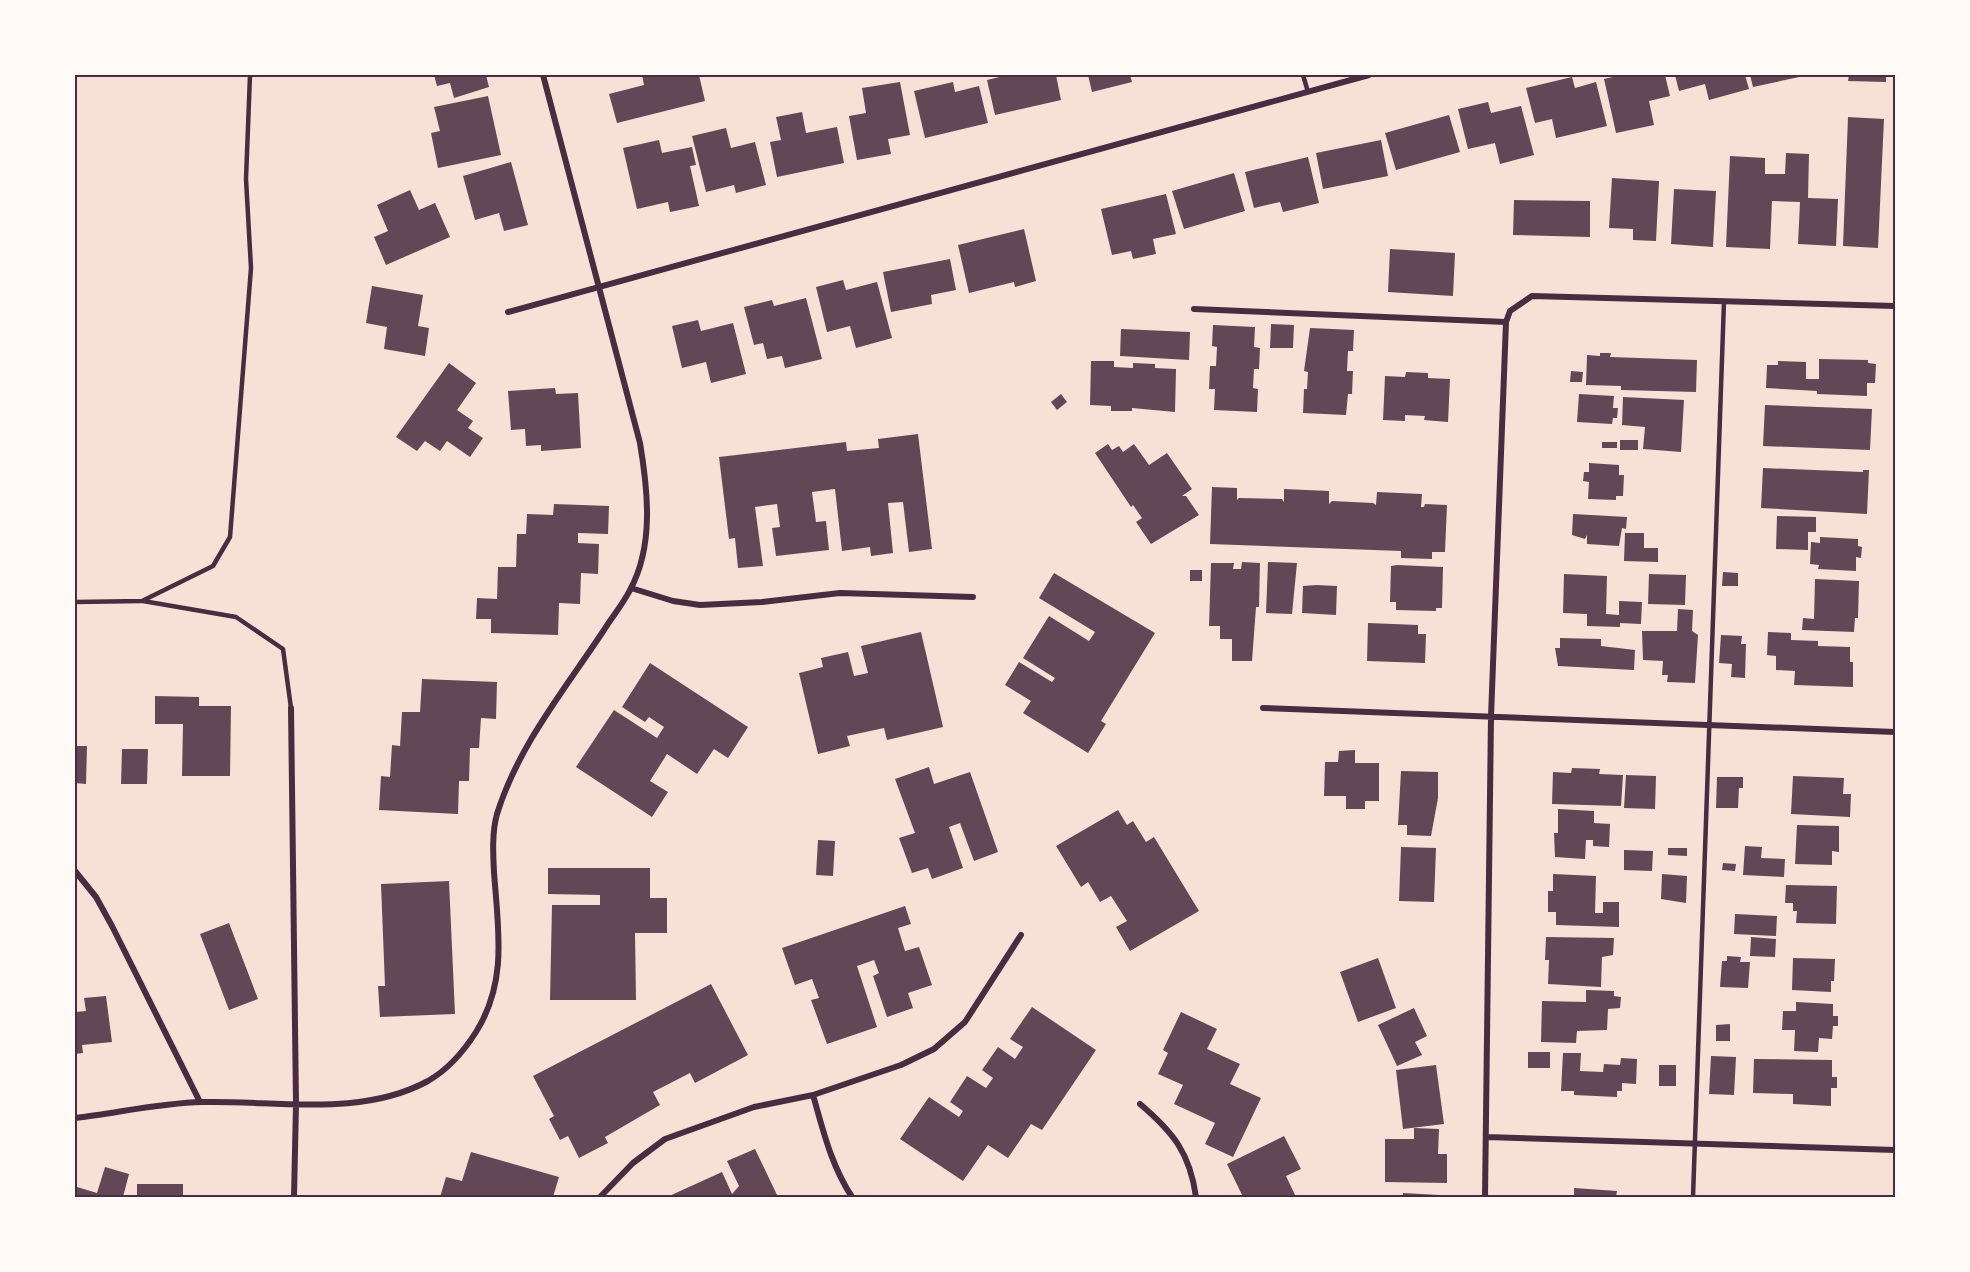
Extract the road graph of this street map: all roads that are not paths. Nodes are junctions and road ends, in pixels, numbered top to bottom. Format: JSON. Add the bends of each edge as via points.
{"nodes":[{"id":1,"x":250,"y":75,"type":"edge"},
{"id":2,"x":543,"y":75,"type":"edge"},
{"id":3,"x":1303,"y":75,"type":"edge"},
{"id":4,"x":1369,"y":75,"type":"edge"},
{"id":5,"x":1308,"y":92,"type":"junction"},
{"id":6,"x":600,"y":287,"type":"junction"},
{"id":7,"x":1724,"y":301,"type":"junction"},
{"id":8,"x":1895,"y":306,"type":"edge"},
{"id":9,"x":1194,"y":309,"type":"dead end"},
{"id":10,"x":508,"y":312,"type":"dead end"},
{"id":11,"x":1506,"y":322,"type":"junction"},
{"id":12,"x":631,"y":588,"type":"junction"},
{"id":13,"x":973,"y":597,"type":"dead end"},
{"id":14,"x":142,"y":601,"type":"junction"},
{"id":15,"x":75,"y":602,"type":"edge"},
{"id":16,"x":291,"y":708,"type":"joint"},
{"id":17,"x":1263,"y":708,"type":"dead end"},
{"id":18,"x":1491,"y":717,"type":"junction"},
{"id":19,"x":1710,"y":725,"type":"junction"},
{"id":20,"x":1895,"y":732,"type":"edge"},
{"id":21,"x":75,"y":871,"type":"edge"},
{"id":22,"x":1021,"y":935,"type":"dead end"},
{"id":23,"x":813,"y":1095,"type":"junction"},
{"id":24,"x":200,"y":1102,"type":"junction"},
{"id":25,"x":296,"y":1104,"type":"junction"},
{"id":26,"x":1140,"y":1104,"type":"dead end"},
{"id":27,"x":75,"y":1119,"type":"edge"},
{"id":28,"x":1486,"y":1137,"type":"junction"},
{"id":29,"x":1695,"y":1143,"type":"junction"},
{"id":30,"x":1895,"y":1150,"type":"edge"},
{"id":31,"x":294,"y":1197,"type":"edge"},
{"id":32,"x":600,"y":1197,"type":"edge"},
{"id":33,"x":852,"y":1197,"type":"edge"},
{"id":34,"x":1196,"y":1197,"type":"edge"},
{"id":35,"x":1485,"y":1197,"type":"edge"},
{"id":36,"x":1693,"y":1197,"type":"edge"}],
"edges":[{"from":1,"to":14,"type":"lane","via":[[246,179],[251,268],[230,537],[213,566]]},
{"from":2,"to":6,"type":"street"},
{"from":3,"to":5,"type":"lane"},
{"from":4,"to":5,"type":"street"},
{"from":5,"to":6,"type":"street"},
{"from":6,"to":10,"type":"street"},
{"from":6,"to":12,"type":"street","via":[[645,472],[647,528]]},
{"from":7,"to":8,"type":"street"},
{"from":7,"to":11,"type":"street","via":[[1532,296],[1510,311]]},
{"from":7,"to":19,"type":"lane"},
{"from":9,"to":11,"type":"street"},
{"from":11,"to":18,"type":"street"},
{"from":12,"to":13,"type":"street","via":[[673,601],[718,605],[840,593]]},
{"from":12,"to":25,"type":"street","via":[[508,780],[496,818],[493,849],[500,959],[495,994],[470,1043],[429,1080],[401,1092],[366,1101]]},
{"from":14,"to":15,"type":"lane"},
{"from":14,"to":16,"type":"lane","via":[[236,617],[283,649]]},
{"from":16,"to":25,"type":"street"},
{"from":17,"to":18,"type":"street"},
{"from":18,"to":19,"type":"street"},
{"from":18,"to":28,"type":"street"},
{"from":19,"to":20,"type":"street"},
{"from":19,"to":29,"type":"lane"},
{"from":21,"to":24,"type":"street","via":[[112,926]]},
{"from":22,"to":23,"type":"street","via":[[965,1022],[934,1049],[901,1065]]},
{"from":23,"to":32,"type":"street","via":[[754,1107],[665,1139],[633,1163]]},
{"from":23,"to":33,"type":"street","via":[[828,1149]]},
{"from":24,"to":25,"type":"street"},
{"from":24,"to":27,"type":"street"},
{"from":25,"to":31,"type":"street"},
{"from":26,"to":34,"type":"street","via":[[1168,1128],[1185,1155]]},
{"from":28,"to":29,"type":"street"},
{"from":28,"to":35,"type":"street"},
{"from":29,"to":30,"type":"street"},
{"from":29,"to":36,"type":"lane"}]}
